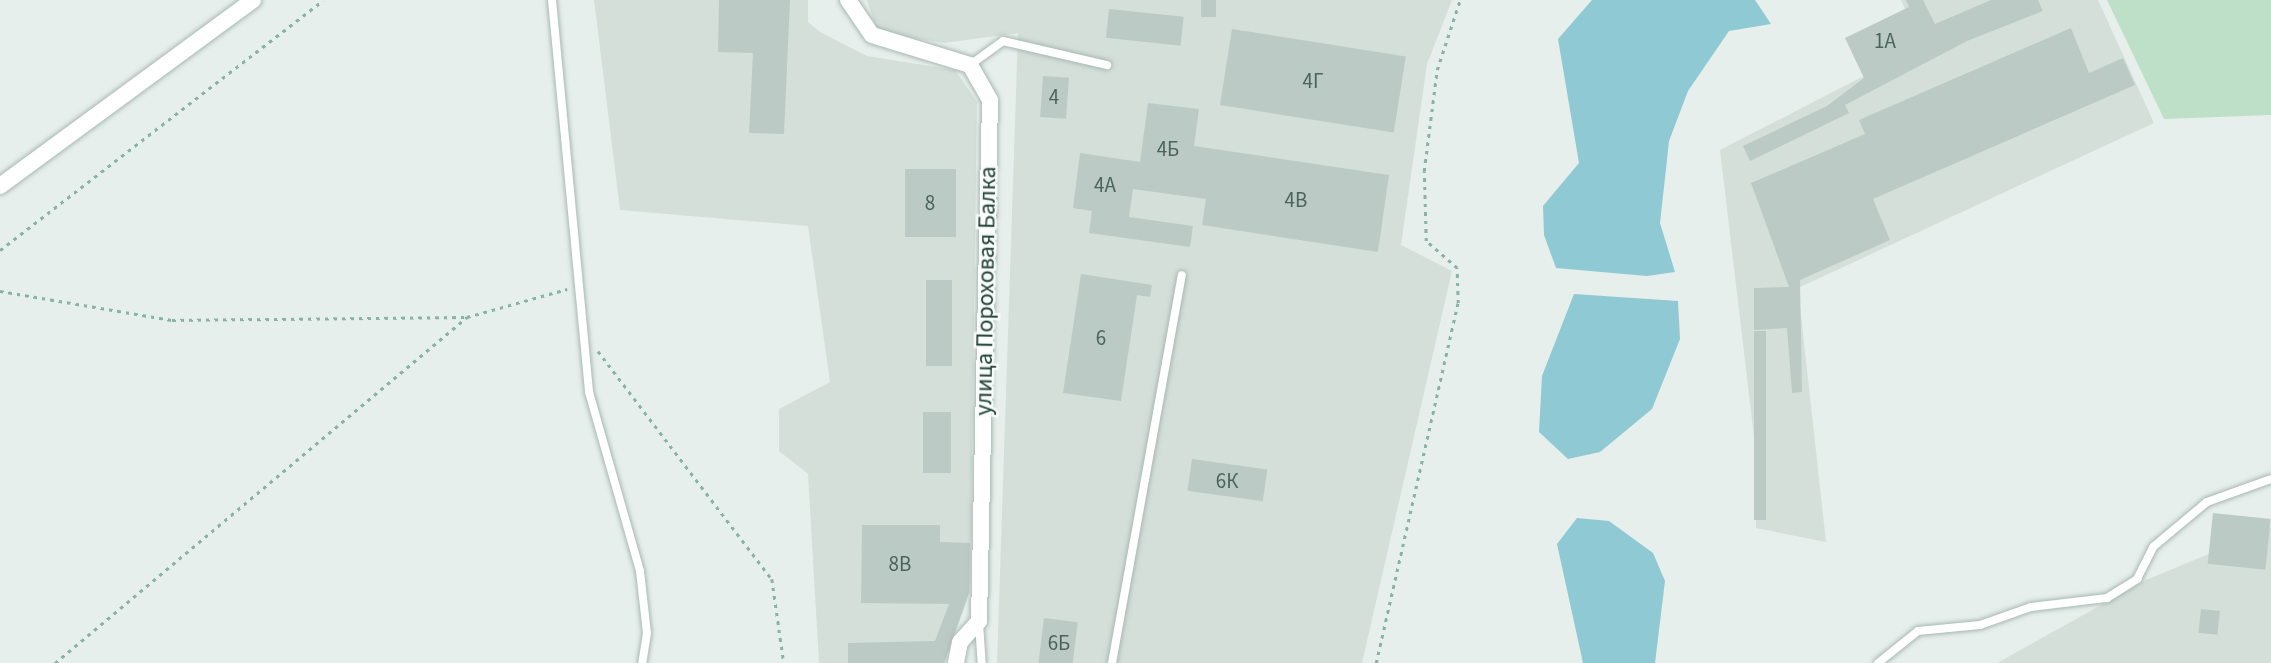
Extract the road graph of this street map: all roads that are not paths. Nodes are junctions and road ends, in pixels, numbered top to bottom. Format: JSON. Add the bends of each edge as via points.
{"nodes":[{"id":1,"x":253,"y":0,"type":"edge"},
{"id":2,"x":552,"y":0,"type":"edge"},
{"id":3,"x":848,"y":0,"type":"edge"},
{"id":4,"x":970,"y":65,"type":"junction"},
{"id":5,"x":1107,"y":65,"type":"dead end"},
{"id":6,"x":0,"y":186,"type":"edge"},
{"id":7,"x":1182,"y":275,"type":"dead end"},
{"id":8,"x":2271,"y":479,"type":"edge"},
{"id":9,"x":979,"y":621,"type":"junction"},
{"id":10,"x":642,"y":663,"type":"edge"},
{"id":11,"x":956,"y":663,"type":"edge"},
{"id":12,"x":982,"y":663,"type":"edge"},
{"id":13,"x":1112,"y":663,"type":"edge"},
{"id":14,"x":1878,"y":663,"type":"edge"}],
"edges":[{"from":1,"to":6,"type":"street"},
{"from":2,"to":10,"type":"lane","via":[[589,391],[640,571],[646,633]]},
{"from":3,"to":4,"type":"street","via":[[872,35]]},
{"from":4,"to":5,"type":"lane","via":[[1003,41]]},
{"from":4,"to":9,"type":"street","name":"улица Пороховая Балка","via":[[981,78],[992,120]]},
{"from":7,"to":13,"type":"lane"},
{"from":8,"to":14,"type":"lane","via":[[2207,502],[2153,547],[2137,579],[2107,598],[2031,607],[1980,625],[1918,631]]},
{"from":9,"to":11,"type":"street","via":[[960,642]]},
{"from":9,"to":12,"type":"lane"}]}
